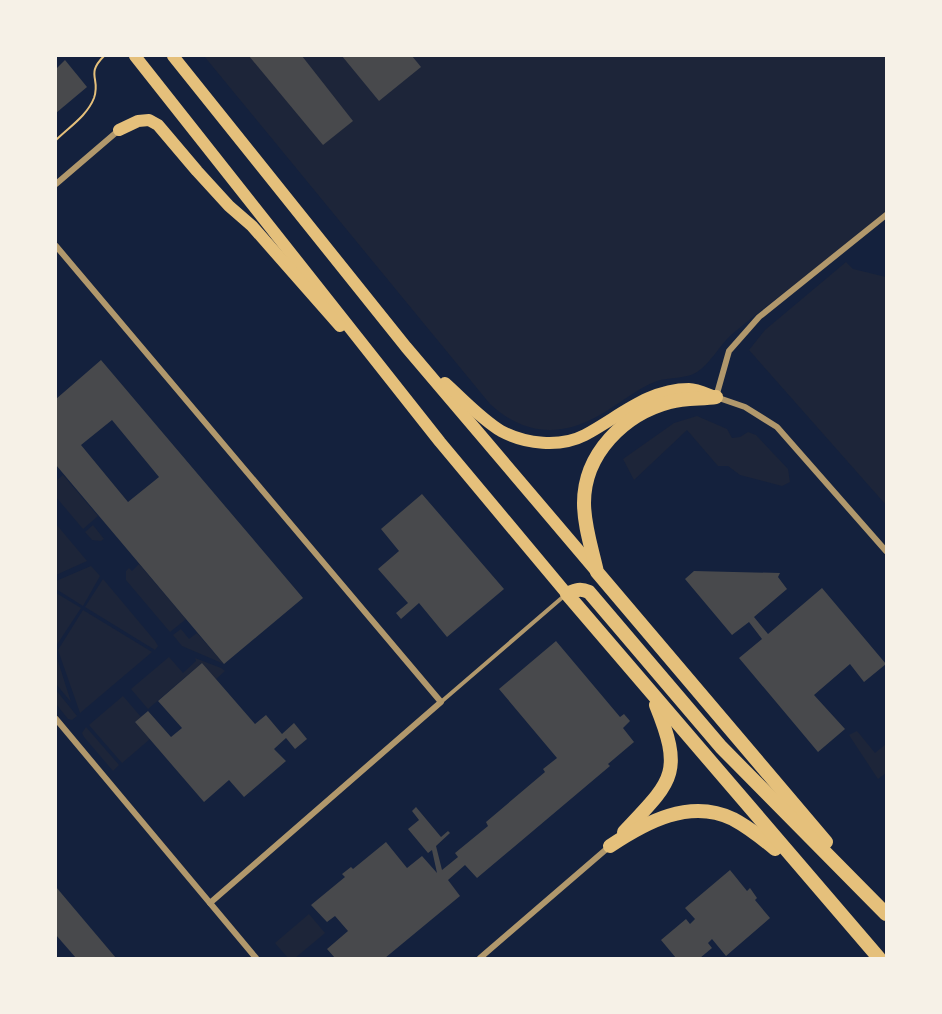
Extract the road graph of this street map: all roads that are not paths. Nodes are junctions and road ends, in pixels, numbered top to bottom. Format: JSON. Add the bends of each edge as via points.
{"nodes":[{"id":1,"x":135,"y":56,"type":"edge"},
{"id":2,"x":172,"y":56,"type":"edge"},
{"id":3,"x":119,"y":130,"type":"joint"},
{"id":4,"x":56,"y":184,"type":"edge"},
{"id":5,"x":886,"y":215,"type":"edge"},
{"id":6,"x":56,"y":246,"type":"edge"},
{"id":7,"x":406,"y":347,"type":"junction"},
{"id":8,"x":390,"y":378,"type":"junction"},
{"id":9,"x":716,"y":397,"type":"junction"},
{"id":10,"x":886,"y":551,"type":"edge"},
{"id":11,"x":597,"y":572,"type":"junction"},
{"id":12,"x":567,"y":594,"type":"junction"},
{"id":13,"x":650,"y":693,"type":"junction"},
{"id":14,"x":441,"y":702,"type":"junction"},
{"id":15,"x":56,"y":719,"type":"edge"},
{"id":16,"x":610,"y":846,"type":"junction"},
{"id":17,"x":814,"y":884,"type":"junction"},
{"id":18,"x":875,"y":902,"type":"junction"},
{"id":19,"x":210,"y":903,"type":"junction"},
{"id":20,"x":886,"y":914,"type":"edge"},
{"id":21,"x":256,"y":958,"type":"edge"},
{"id":22,"x":480,"y":958,"type":"edge"},
{"id":23,"x":879,"y":958,"type":"edge"}],
"edges":[{"from":1,"to":8,"type":"highway"},
{"from":2,"to":7,"type":"highway"},
{"from":3,"to":4,"type":"street"},
{"from":3,"to":8,"type":"highway","via":[[138,121],[158,125]]},
{"from":5,"to":9,"type":"street","via":[[759,317],[729,351]]},
{"from":6,"to":14,"type":"street"},
{"from":7,"to":9,"type":"highway","via":[[483,418],[502,431],[533,442],[583,436],[640,401],[672,390],[692,389]]},
{"from":7,"to":11,"type":"highway"},
{"from":8,"to":12,"type":"highway"},
{"from":9,"to":10,"type":"street","via":[[745,407],[777,427]]},
{"from":9,"to":11,"type":"highway","via":[[672,402],[637,416],[614,434],[595,457],[584,504]]},
{"from":11,"to":18,"type":"highway"},
{"from":12,"to":13,"type":"highway"},
{"from":12,"to":14,"type":"lane"},
{"from":12,"to":18,"type":"highway","via":[[583,589],[590,592],[722,747]]},
{"from":13,"to":16,"type":"highway","via":[[670,743],[670,770],[657,797]]},
{"from":13,"to":17,"type":"highway"},
{"from":14,"to":19,"type":"street"},
{"from":15,"to":19,"type":"street"},
{"from":16,"to":17,"type":"highway","via":[[669,815],[715,814],[731,818],[754,833]]},
{"from":16,"to":22,"type":"street"},
{"from":17,"to":23,"type":"highway"},
{"from":18,"to":20,"type":"highway"},
{"from":19,"to":21,"type":"street"}]}
